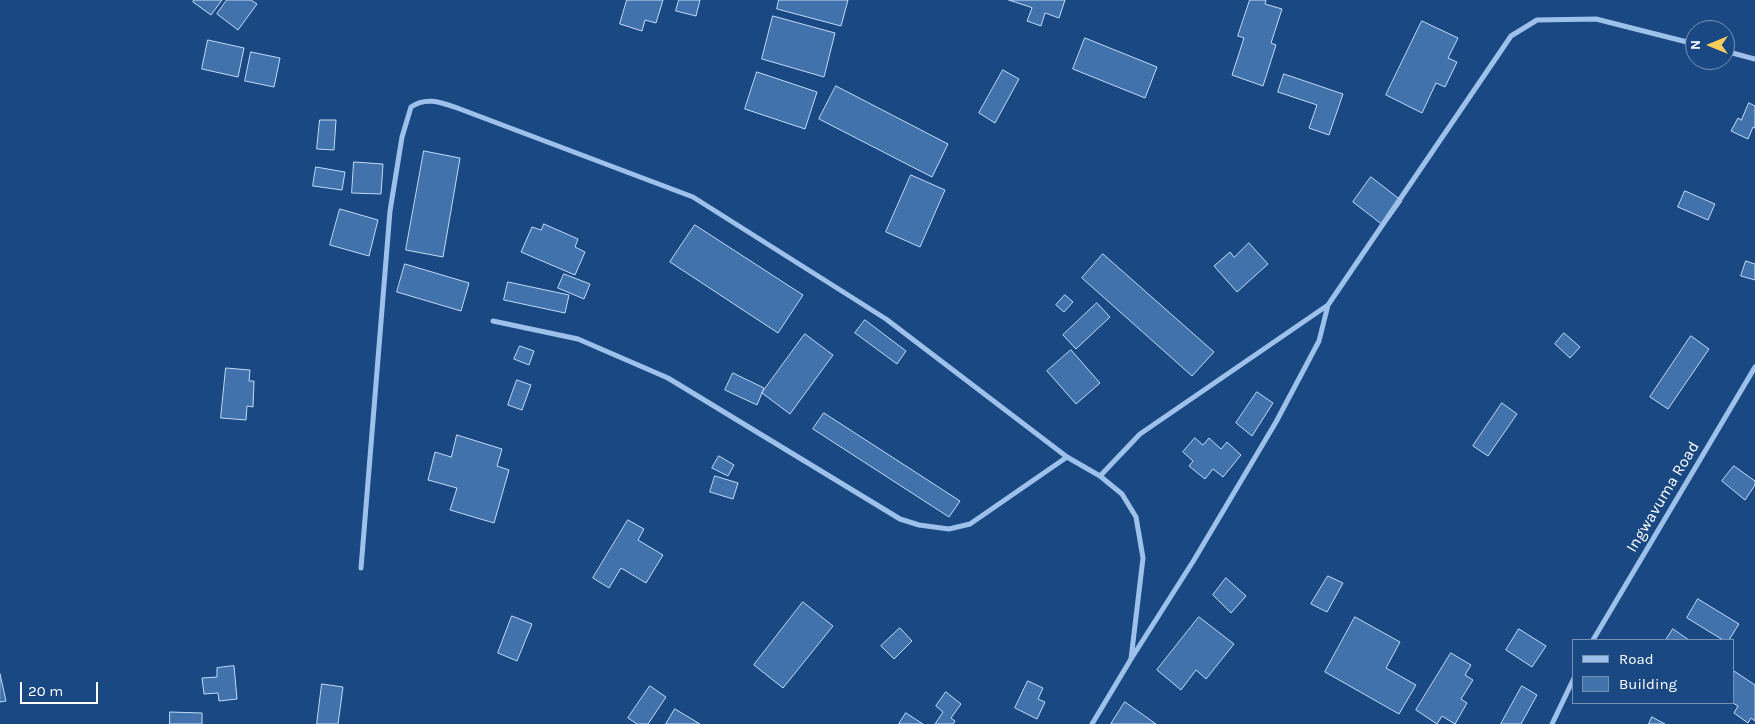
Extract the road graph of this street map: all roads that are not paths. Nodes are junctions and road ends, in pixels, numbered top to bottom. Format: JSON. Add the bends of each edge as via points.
{"nodes":[{"id":1,"x":1685,"y":41,"type":"edge"},
{"id":2,"x":1735,"y":54,"type":"edge"},
{"id":3,"x":1755,"y":59,"type":"edge"},
{"id":4,"x":1328,"y":305,"type":"junction"},
{"id":5,"x":494,"y":321,"type":"dead end"},
{"id":6,"x":1755,"y":367,"type":"edge"},
{"id":7,"x":1066,"y":457,"type":"junction"},
{"id":8,"x":1100,"y":476,"type":"junction"},
{"id":9,"x":361,"y":568,"type":"dead end"},
{"id":10,"x":1594,"y":639,"type":"edge"},
{"id":11,"x":1131,"y":659,"type":"junction"},
{"id":12,"x":1572,"y":682,"type":"edge"},
{"id":13,"x":1092,"y":724,"type":"edge"},
{"id":14,"x":1552,"y":724,"type":"edge"}],
"edges":[{"from":1,"to":4,"type":"street","via":[[1596,19],[1537,20],[1511,36]]},
{"from":2,"to":3,"type":"street"},
{"from":4,"to":8,"type":"street","via":[[1140,434]]},
{"from":4,"to":11,"type":"street","via":[[1319,341],[1276,422]]},
{"from":5,"to":7,"type":"street","via":[[578,339],[668,378],[900,519],[919,525],[949,529],[970,524]]},
{"from":6,"to":10,"type":"street","name":"Ingwavuma Road"},
{"from":7,"to":8,"type":"street"},
{"from":7,"to":9,"type":"street","via":[[886,319],[693,197],[460,109],[431,100],[419,101],[411,107],[402,137],[390,211]]},
{"from":8,"to":11,"type":"street","via":[[1122,494],[1136,517],[1139,533],[1143,558]]},
{"from":11,"to":13,"type":"street"},
{"from":12,"to":14,"type":"street"}]}
